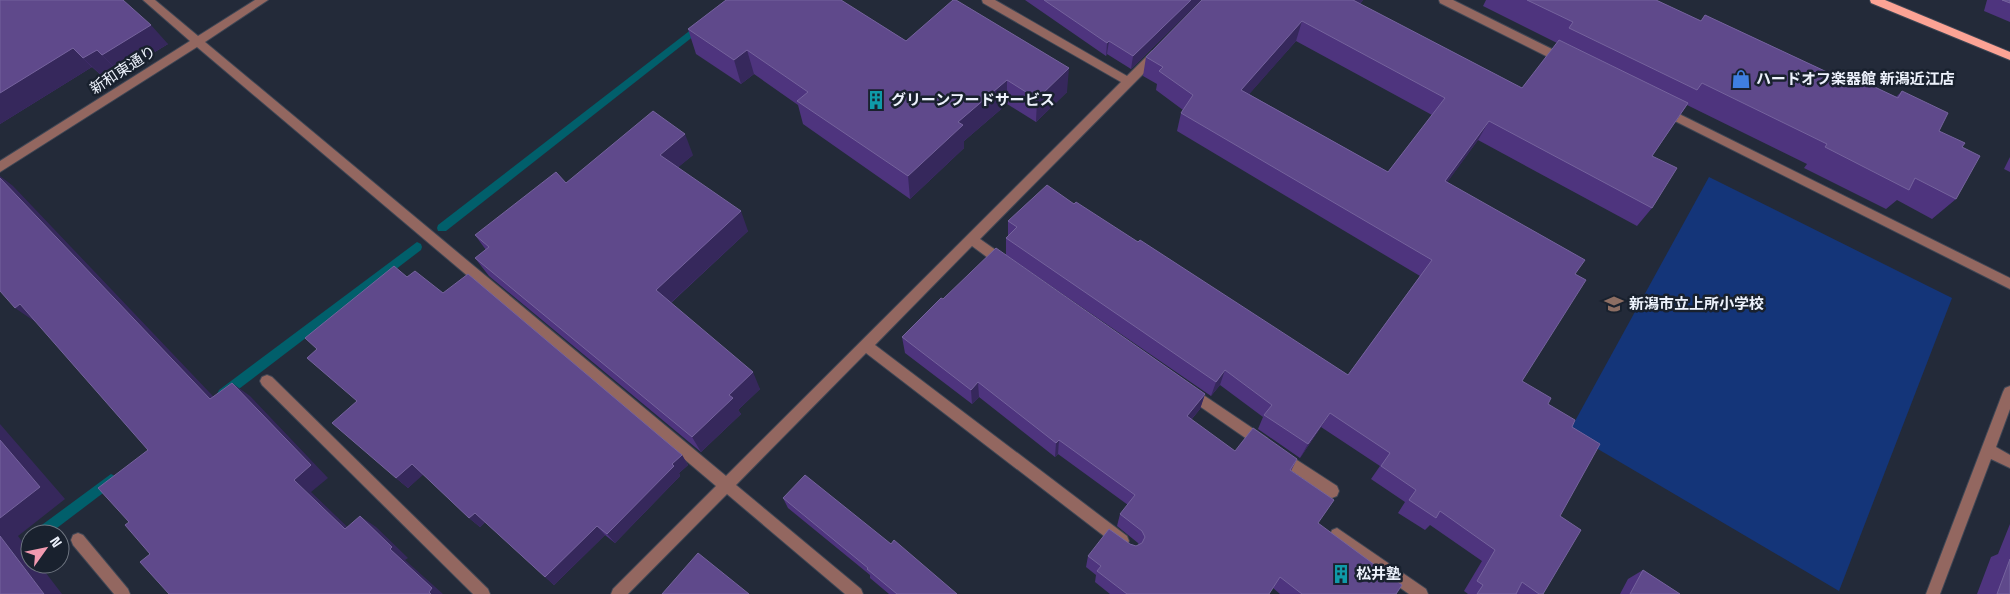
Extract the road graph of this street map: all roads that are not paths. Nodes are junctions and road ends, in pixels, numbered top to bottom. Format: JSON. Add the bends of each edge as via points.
{"nodes":[{"id":1,"x":148,"y":0,"type":"edge"},
{"id":2,"x":263,"y":0,"type":"edge"},
{"id":3,"x":988,"y":0,"type":"edge"},
{"id":4,"x":1444,"y":0,"type":"edge"},
{"id":5,"x":1875,"y":0,"type":"edge"},
{"id":6,"x":197,"y":41,"type":"junction"},
{"id":7,"x":1162,"y":48,"type":"edge"},
{"id":8,"x":2010,"y":56,"type":"edge"},
{"id":9,"x":1576,"y":66,"type":"edge"},
{"id":10,"x":1129,"y":82,"type":"junction"},
{"id":11,"x":1656,"y":106,"type":"edge"},
{"id":12,"x":0,"y":167,"type":"edge"},
{"id":13,"x":971,"y":239,"type":"junction"},
{"id":14,"x":1011,"y":267,"type":"edge"},
{"id":15,"x":2010,"y":284,"type":"edge"},
{"id":16,"x":865,"y":345,"type":"junction"},
{"id":17,"x":267,"y":381,"type":"dead end"},
{"id":18,"x":1180,"y":384,"type":"edge"},
{"id":19,"x":2010,"y":392,"type":"edge"},
{"id":20,"x":1988,"y":450,"type":"junction"},
{"id":21,"x":2010,"y":462,"type":"edge"},
{"id":22,"x":726,"y":484,"type":"junction"},
{"id":23,"x":1332,"y":491,"type":"dead end"},
{"id":24,"x":1337,"y":536,"type":"edge"},
{"id":25,"x":78,"y":540,"type":"dead end"},
{"id":26,"x":1132,"y":549,"type":"edge"},
{"id":27,"x":124,"y":594,"type":"edge"},
{"id":28,"x":483,"y":594,"type":"edge"},
{"id":29,"x":618,"y":594,"type":"edge"},
{"id":30,"x":856,"y":594,"type":"edge"},
{"id":31,"x":1421,"y":594,"type":"edge"},
{"id":32,"x":1933,"y":594,"type":"edge"}],
"edges":[{"from":1,"to":6,"type":"street"},
{"from":2,"to":6,"type":"street","name":"新和東通り"},
{"from":3,"to":10,"type":"street"},
{"from":4,"to":9,"type":"street"},
{"from":5,"to":8,"type":"main road"},
{"from":6,"to":12,"type":"street","name":"新和東通り"},
{"from":6,"to":22,"type":"street"},
{"from":7,"to":10,"type":"street"},
{"from":10,"to":13,"type":"street"},
{"from":11,"to":15,"type":"street"},
{"from":13,"to":14,"type":"street"},
{"from":13,"to":16,"type":"street"},
{"from":16,"to":22,"type":"street"},
{"from":16,"to":26,"type":"street"},
{"from":17,"to":28,"type":"street"},
{"from":18,"to":23,"type":"street"},
{"from":19,"to":20,"type":"street"},
{"from":20,"to":21,"type":"street"},
{"from":20,"to":32,"type":"street"},
{"from":22,"to":29,"type":"street"},
{"from":22,"to":30,"type":"street"},
{"from":24,"to":31,"type":"street"},
{"from":25,"to":27,"type":"street"}]}
